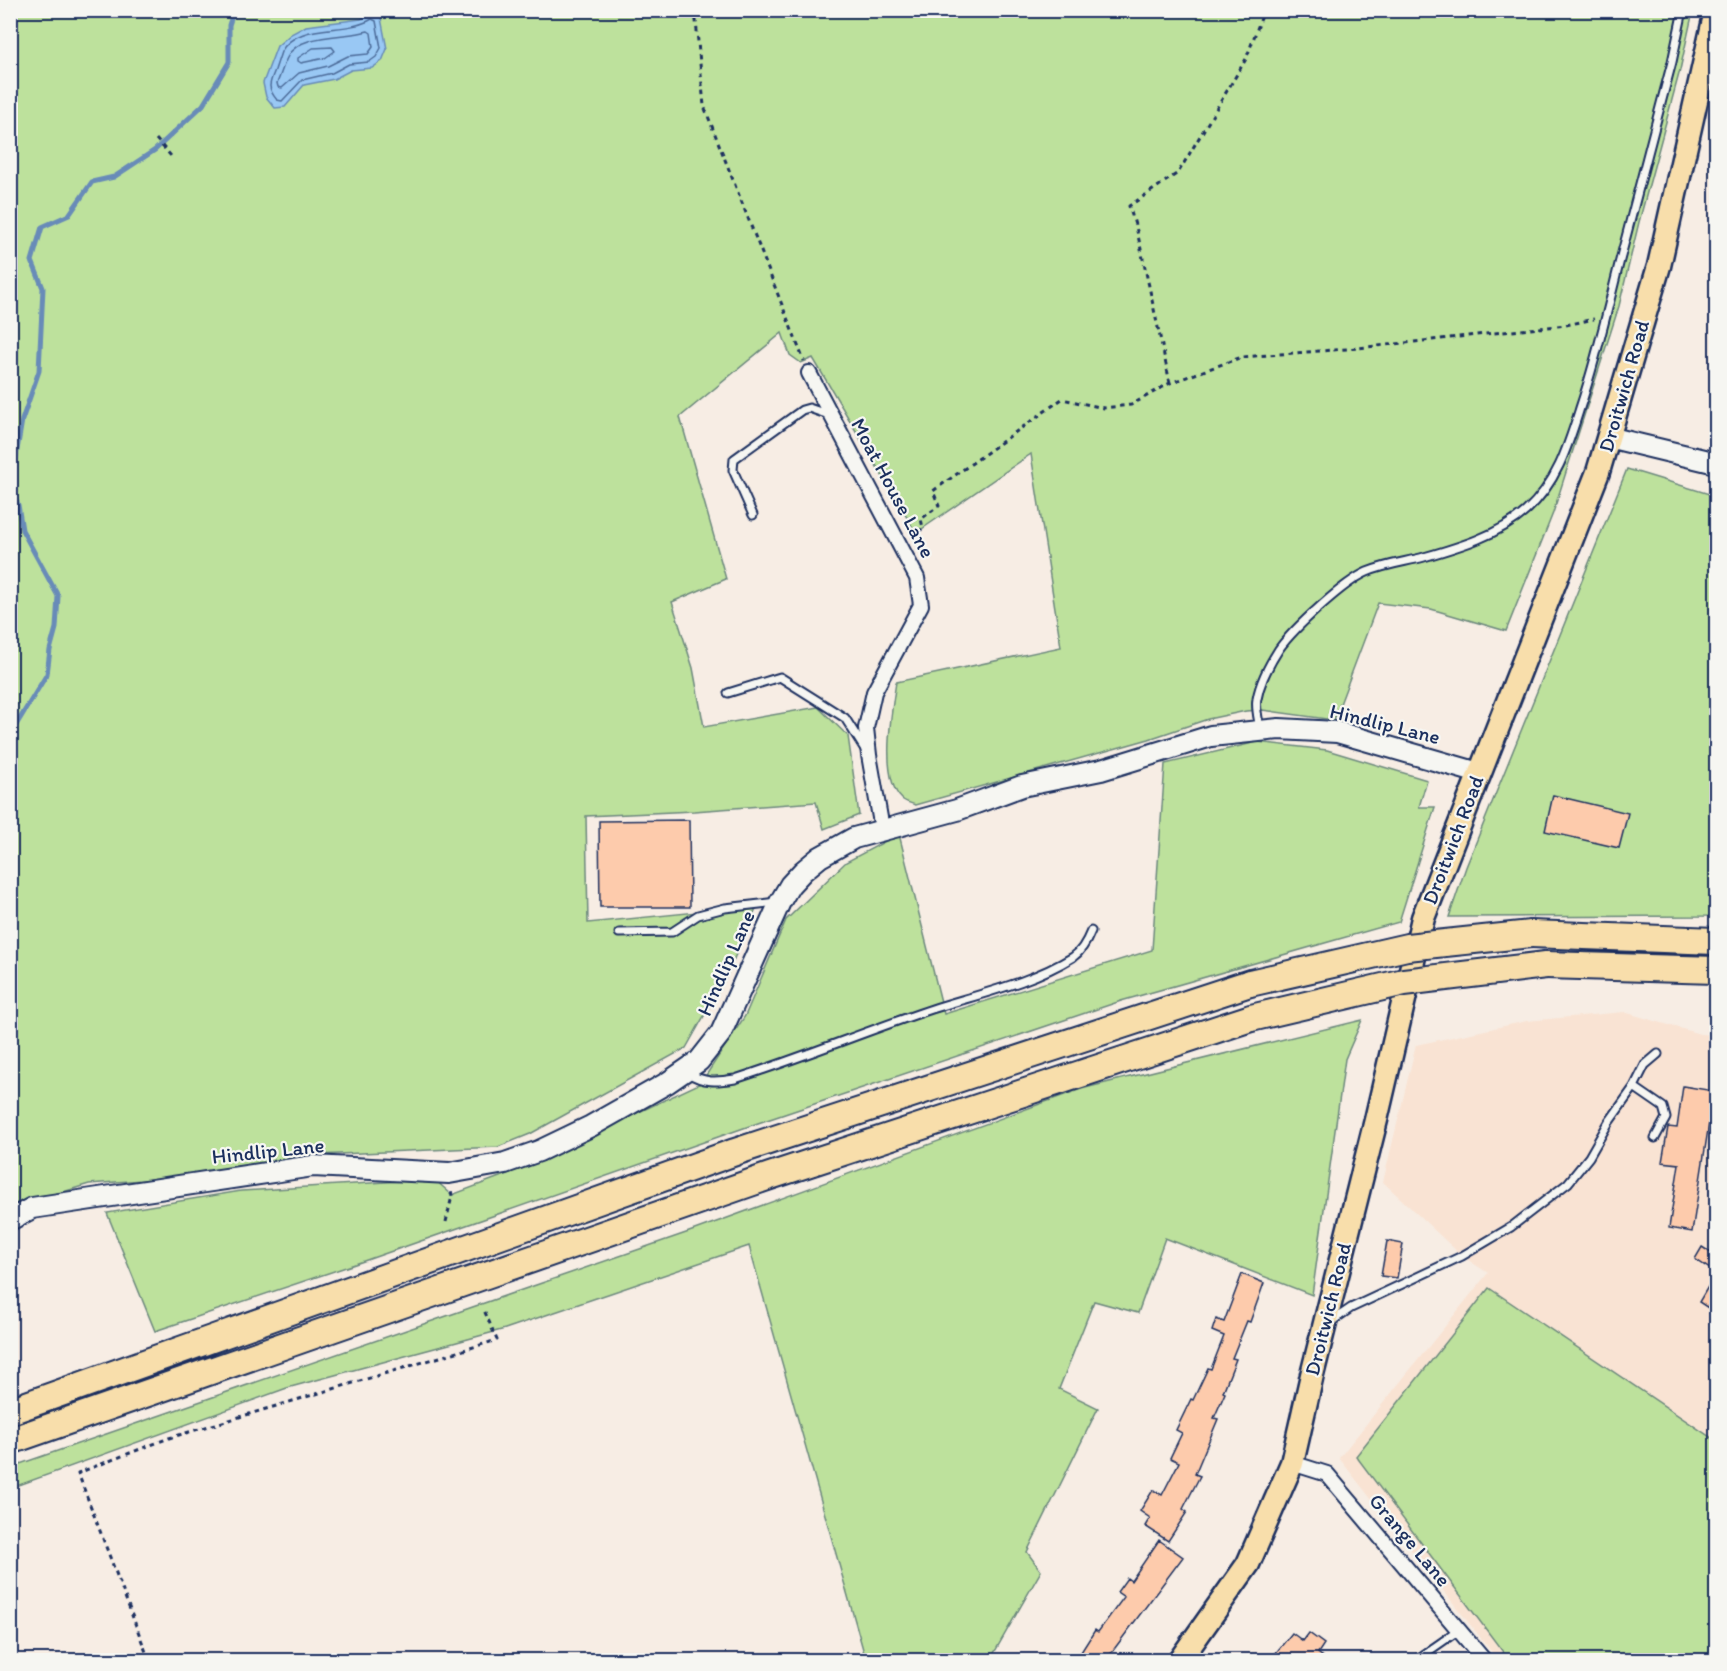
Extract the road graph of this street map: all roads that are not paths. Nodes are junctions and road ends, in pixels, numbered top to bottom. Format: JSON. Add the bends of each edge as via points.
{"nodes":[{"id":1,"x":1683,"y":10,"type":"edge"},
{"id":2,"x":1716,"y":11,"type":"edge"},
{"id":3,"x":809,"y":373,"type":"road end"},
{"id":4,"x":831,"y":416,"type":"junction"},
{"id":5,"x":1608,"y":437,"type":"junction"},
{"id":6,"x":1716,"y":464,"type":"edge"},
{"id":7,"x":753,"y":515,"type":"dead end"},
{"id":8,"x":728,"y":693,"type":"dead end"},
{"id":9,"x":1260,"y":730,"type":"junction"},
{"id":10,"x":869,"y":755,"type":"junction"},
{"id":11,"x":1479,"y":773,"type":"junction"},
{"id":12,"x":882,"y":829,"type":"junction"},
{"id":13,"x":780,"y":902,"type":"junction"},
{"id":14,"x":1091,"y":931,"type":"dead end"},
{"id":15,"x":619,"y":933,"type":"dead end"},
{"id":16,"x":1716,"y":941,"type":"edge"},
{"id":17,"x":1716,"y":970,"type":"edge"},
{"id":18,"x":1658,"y":1054,"type":"dead end"},
{"id":19,"x":686,"y":1071,"type":"junction"},
{"id":20,"x":1634,"y":1087,"type":"junction"},
{"id":21,"x":1655,"y":1138,"type":"dead end"},
{"id":22,"x":10,"y":1220,"type":"edge"},
{"id":23,"x":1324,"y":1328,"type":"junction"},
{"id":24,"x":10,"y":1411,"type":"edge"},
{"id":25,"x":10,"y":1441,"type":"edge"},
{"id":26,"x":1292,"y":1462,"type":"junction"},
{"id":27,"x":1459,"y":1630,"type":"junction"},
{"id":28,"x":1179,"y":1660,"type":"edge"},
{"id":29,"x":1416,"y":1660,"type":"edge"},
{"id":30,"x":1484,"y":1660,"type":"edge"}],
"edges":[{"from":1,"to":9,"type":"lane","via":[[1589,381],[1556,474],[1526,512],[1500,529],[1424,557],[1365,573],[1330,598],[1280,648],[1267,671],[1256,700]]},
{"from":2,"to":5,"type":"main road","name":"Droitwich Road","via":[[1659,266]]},
{"from":3,"to":4,"type":"street","name":"Moat House Lane"},
{"from":4,"to":7,"type":"lane","via":[[809,408],[802,410],[734,459],[733,470]]},
{"from":4,"to":10,"type":"street","name":"Moat House Lane","via":[[917,578],[921,605],[874,692],[866,728]]},
{"from":5,"to":6,"type":"street"},
{"from":5,"to":11,"type":"main road","name":"Droitwich Road","via":[[1598,472]]},
{"from":8,"to":10,"type":"lane","via":[[780,677],[845,718]]},
{"from":9,"to":11,"type":"street","name":"Hindlip Lane","via":[[1337,732]]},
{"from":9,"to":12,"type":"street","name":"Hindlip Lane","via":[[1211,736],[1101,770],[1022,786],[938,816]]},
{"from":10,"to":12,"type":"street","name":"Moat House Lane"},
{"from":11,"to":23,"type":"main road","name":"Droitwich Road","via":[[1423,918]]},
{"from":12,"to":13,"type":"street","name":"Hindlip Lane","via":[[820,856],[790,885]]},
{"from":13,"to":15,"type":"lane","via":[[698,915],[672,932]]},
{"from":13,"to":19,"type":"street","name":"Hindlip Lane","via":[[722,1033]]},
{"from":14,"to":19,"type":"lane","via":[[1076,955],[1046,971],[766,1069],[710,1082]]},
{"from":16,"to":24,"type":"highway","bridge":true,"via":[[1531,934],[1407,947],[1250,984],[735,1152]]},
{"from":17,"to":25,"type":"highway","bridge":true,"via":[[1546,965],[1404,982],[1251,1018],[770,1176]]},
{"from":18,"to":20,"type":"lane","via":[[1645,1065]]},
{"from":19,"to":22,"type":"street","name":"Hindlip Lane","via":[[591,1126],[505,1163],[449,1173],[313,1166],[32,1208]]},
{"from":20,"to":21,"type":"lane","via":[[1663,1107],[1666,1118]]},
{"from":20,"to":23,"type":"lane","via":[[1568,1183],[1510,1227],[1462,1256],[1351,1308]]},
{"from":23,"to":26,"type":"main road","name":"Droitwich Road"},
{"from":26,"to":27,"type":"street","name":"Grange Lane","via":[[1327,1474]]},
{"from":26,"to":28,"type":"main road","name":"Droitwich Road","via":[[1248,1564]]},
{"from":27,"to":29,"type":"lane"},
{"from":27,"to":30,"type":"street","name":"Grange Lane"}]}
